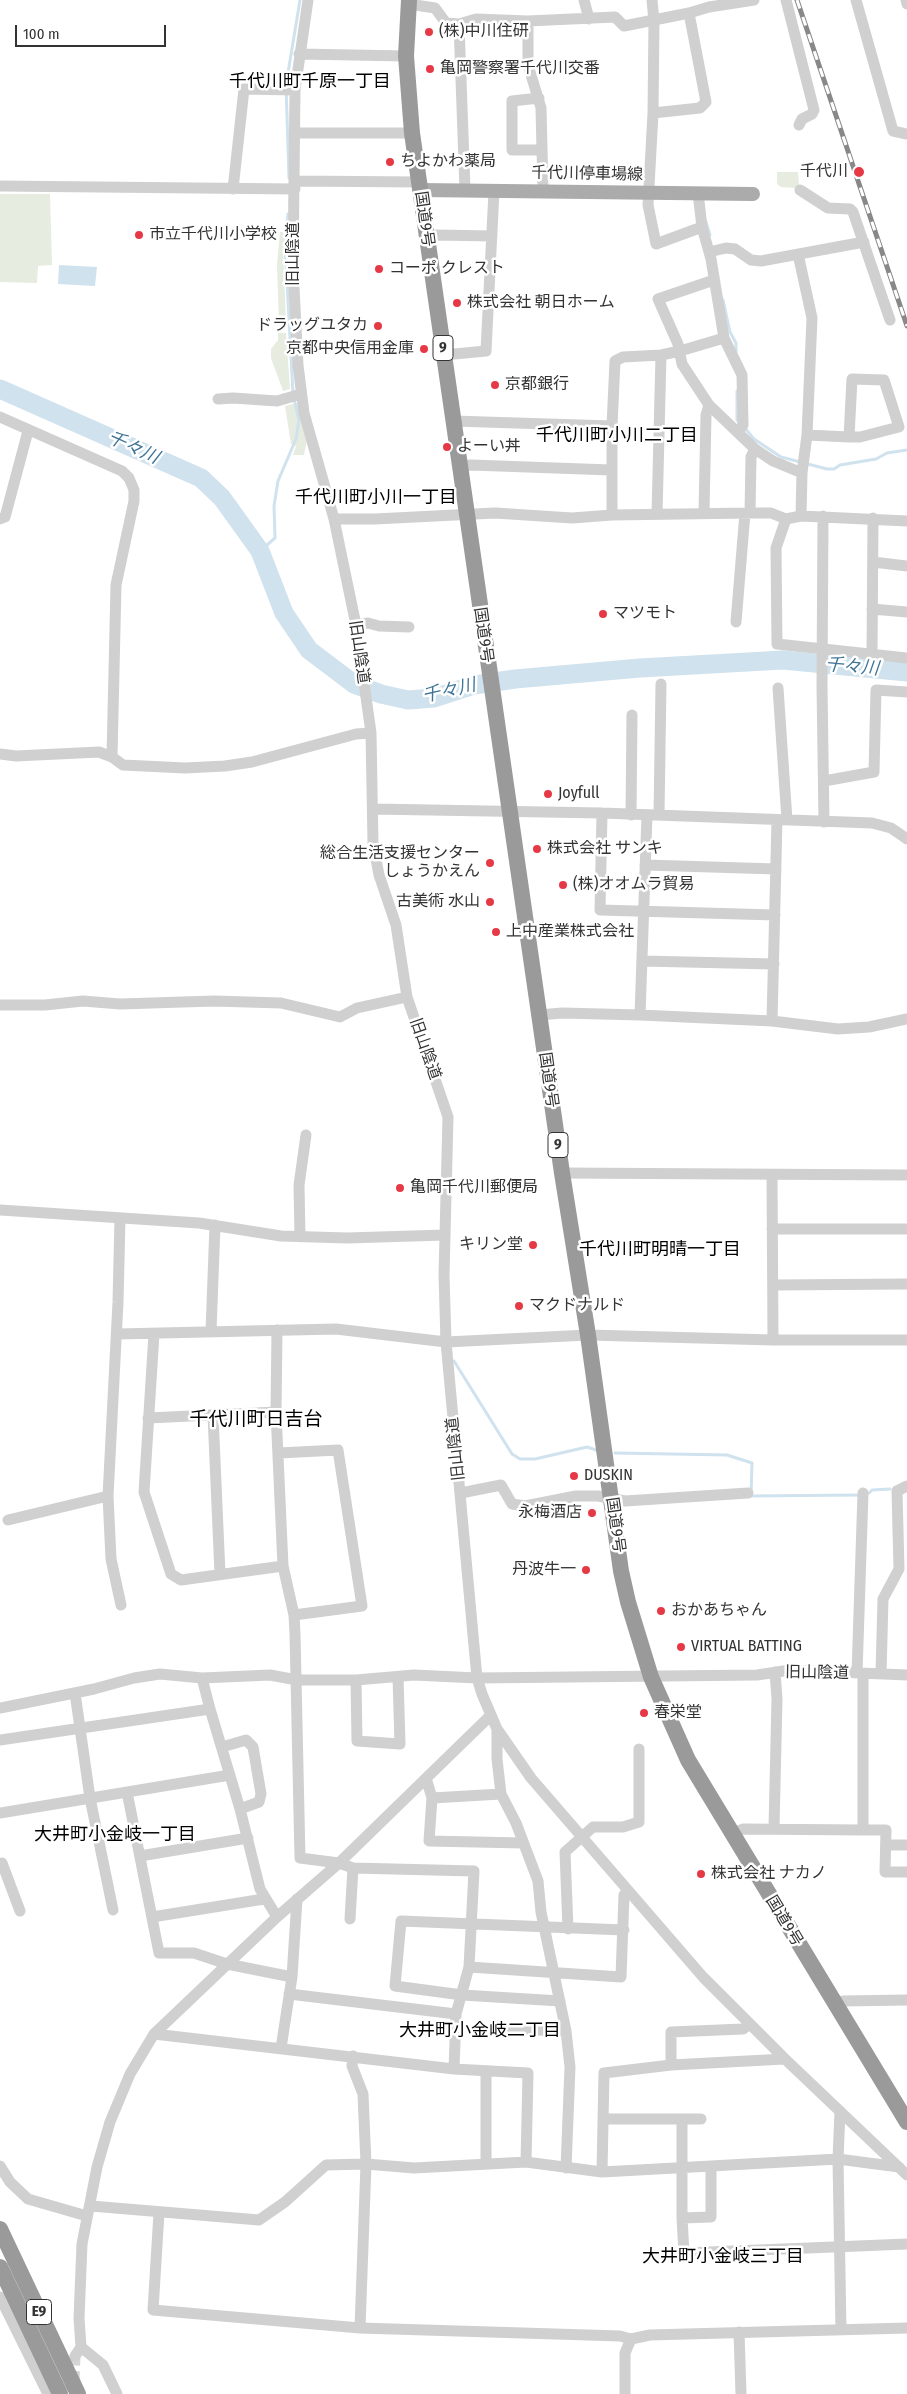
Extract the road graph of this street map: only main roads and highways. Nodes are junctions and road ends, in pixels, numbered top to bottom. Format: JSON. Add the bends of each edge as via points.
{"nodes":[{"id":1,"x":409,"y":2,"type":"edge"},
{"id":2,"x":420,"y":186,"type":"junction"},
{"id":3,"x":753,"y":194,"type":"dead end"},
{"id":4,"x":907,"y":2122,"type":"edge"},
{"id":5,"x":0,"y":2229,"type":"edge"},
{"id":6,"x":0,"y":2267,"type":"edge"},
{"id":7,"x":60,"y":2394,"type":"edge"},
{"id":8,"x":78,"y":2394,"type":"edge"}],
"edges":[{"from":1,"to":2,"type":"highway","name":"国道9号","number":"9","via":[[406,56]]},
{"from":2,"to":3,"type":"main road","name":"千代川停車場線","via":[[494,191]]},
{"from":2,"to":4,"type":"highway","name":"国道9号","number":"9","via":[[621,1571],[651,1677],[688,1760]]},
{"from":5,"to":8,"type":"highway","number":"E9"},
{"from":6,"to":7,"type":"highway","number":"E9"}]}
